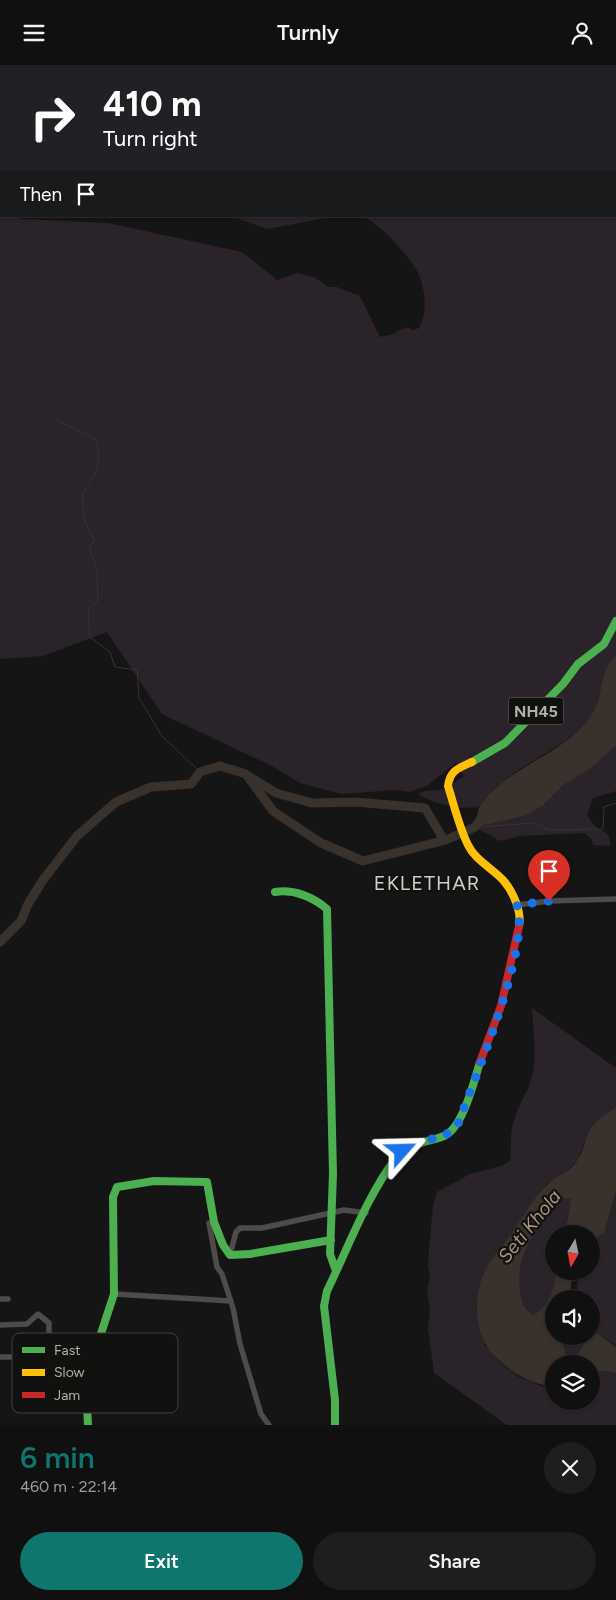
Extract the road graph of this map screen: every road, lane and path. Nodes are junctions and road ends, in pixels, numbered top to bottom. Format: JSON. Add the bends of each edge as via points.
{"nodes":[{"id":1,"x":616,"y":621,"type":"edge"},
{"id":2,"x":275,"y":892,"type":"dead end"},
{"id":3,"x":616,"y":899,"type":"edge"},
{"id":4,"x":517,"y":905,"type":"junction"},
{"id":5,"x":332,"y":1211,"type":"junction"},
{"id":6,"x":366,"y":1213,"type":"junction"},
{"id":7,"x":215,"y":1223,"type":"junction"},
{"id":8,"x":331,"y":1240,"type":"junction"},
{"id":9,"x":230,"y":1255,"type":"junction"},
{"id":10,"x":336,"y":1271,"type":"junction"},
{"id":11,"x":114,"y":1294,"type":"junction"},
{"id":12,"x":0,"y":1299,"type":"edge"},
{"id":13,"x":8,"y":1299,"type":"dead end"},
{"id":14,"x":231,"y":1301,"type":"junction"},
{"id":15,"x":0,"y":1325,"type":"edge"},
{"id":16,"x":48,"y":1333,"type":"edge"},
{"id":17,"x":101,"y":1333,"type":"edge"},
{"id":18,"x":269,"y":1425,"type":"edge"},
{"id":19,"x":335,"y":1425,"type":"edge"}],
"edges":[{"from":1,"to":4,"type":"main road","number":"NH45","via":[[604,644],[578,665],[510,739],[449,777],[448,786],[468,845],[504,881]]},
{"from":2,"to":5,"type":"main road","via":[[292,891],[322,903],[327,909]]},
{"from":3,"to":4,"type":"street"},
{"from":4,"to":6,"type":"main road","number":"NH45","via":[[520,920],[507,986],[458,1124],[445,1136],[418,1142],[397,1156]]},
{"from":5,"to":6,"type":"street"},
{"from":5,"to":8,"type":"main road"},
{"from":5,"to":9,"type":"street","via":[[262,1228],[240,1228]]},
{"from":6,"to":10,"type":"main road","number":"NH45"},
{"from":7,"to":9,"type":"main road"},
{"from":7,"to":11,"type":"main road","via":[[207,1182],[154,1181],[117,1187],[112,1197]]},
{"from":7,"to":14,"type":"street","via":[[209,1223],[216,1267],[222,1274]]},
{"from":8,"to":9,"type":"main road"},
{"from":8,"to":10,"type":"main road","via":[[330,1254]]},
{"from":10,"to":19,"type":"main road","number":"NH45","via":[[324,1306]]},
{"from":11,"to":14,"type":"street"},
{"from":11,"to":17,"type":"main road"},
{"from":12,"to":13,"type":"street"},
{"from":14,"to":18,"type":"street","via":[[260,1414]]},
{"from":15,"to":16,"type":"street","via":[[26,1324],[38,1313],[48,1323]]}]}
